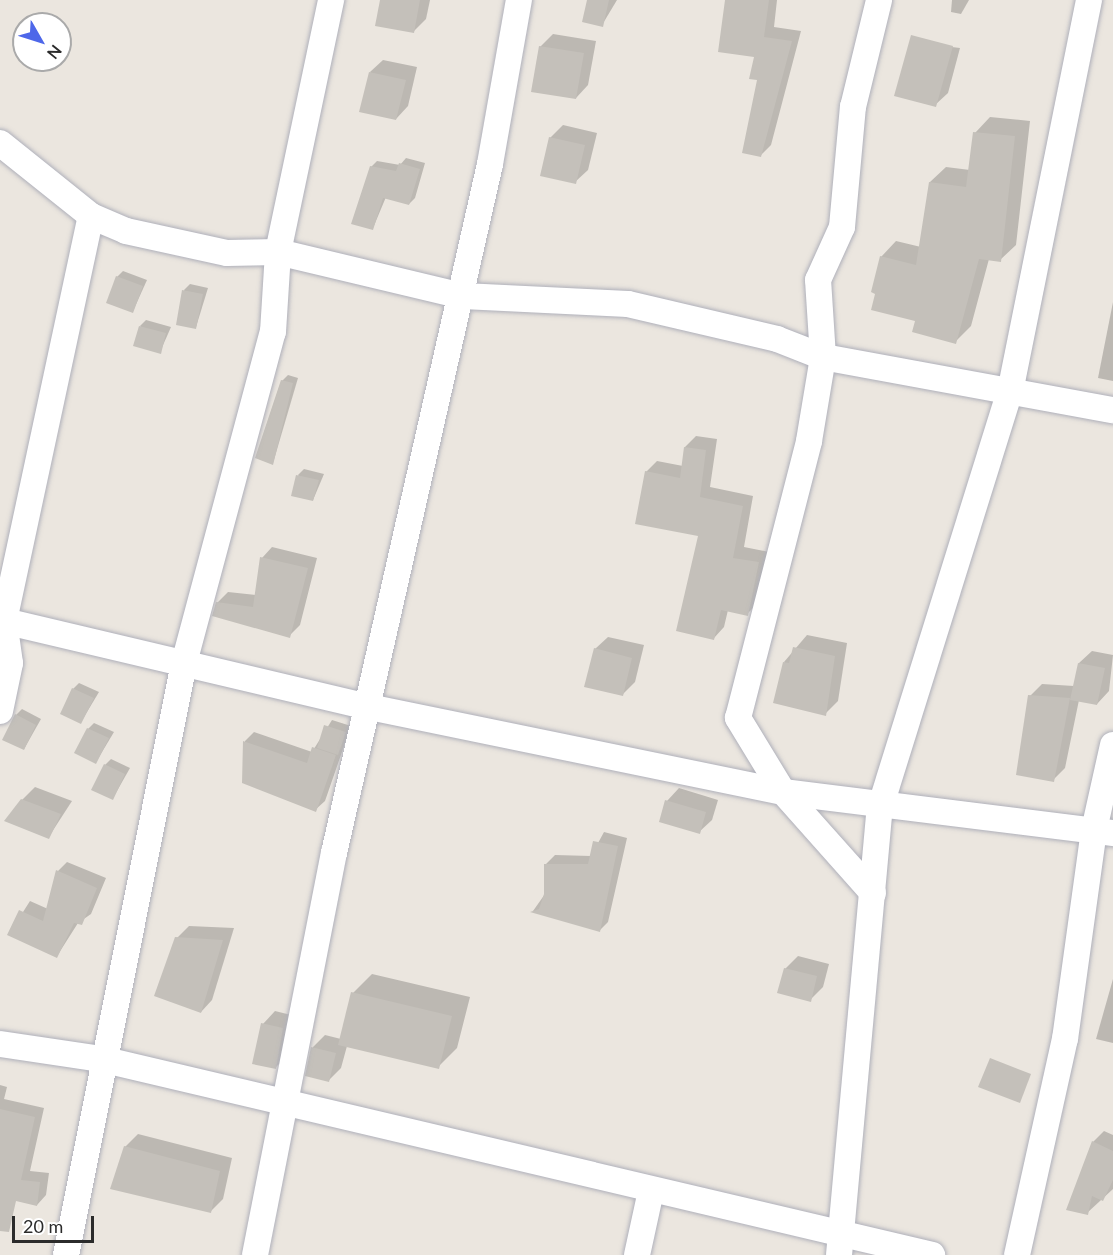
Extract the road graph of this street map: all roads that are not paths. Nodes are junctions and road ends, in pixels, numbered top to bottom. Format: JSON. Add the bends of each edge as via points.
{"nodes":[{"id":1,"x":331,"y":0,"type":"edge"},
{"id":2,"x":519,"y":0,"type":"edge"},
{"id":3,"x":879,"y":0,"type":"edge"},
{"id":4,"x":1089,"y":0,"type":"edge"},
{"id":5,"x":0,"y":143,"type":"edge"},
{"id":6,"x":91,"y":216,"type":"junction"},
{"id":7,"x":278,"y":252,"type":"junction"},
{"id":8,"x":463,"y":296,"type":"junction"},
{"id":9,"x":823,"y":357,"type":"junction"},
{"id":10,"x":1011,"y":387,"type":"junction"},
{"id":11,"x":1113,"y":410,"type":"edge"},
{"id":12,"x":2,"y":621,"type":"edge"},
{"id":13,"x":184,"y":663,"type":"junction"},
{"id":14,"x":369,"y":706,"type":"junction"},
{"id":15,"x":0,"y":711,"type":"edge"},
{"id":16,"x":1113,"y":746,"type":"edge"},
{"id":17,"x":783,"y":792,"type":"junction"},
{"id":18,"x":880,"y":808,"type":"junction"},
{"id":19,"x":1103,"y":832,"type":"edge"},
{"id":20,"x":873,"y":893,"type":"junction"},
{"id":21,"x":0,"y":1044,"type":"edge"},
{"id":22,"x":101,"y":1059,"type":"junction"},
{"id":23,"x":285,"y":1101,"type":"junction"},
{"id":24,"x":651,"y":1191,"type":"junction"},
{"id":25,"x":842,"y":1245,"type":"edge"},
{"id":26,"x":66,"y":1255,"type":"edge"},
{"id":27,"x":255,"y":1255,"type":"edge"},
{"id":28,"x":637,"y":1255,"type":"edge"},
{"id":29,"x":932,"y":1255,"type":"edge"},
{"id":30,"x":1017,"y":1255,"type":"edge"}],
"edges":[{"from":1,"to":7,"type":"street"},
{"from":2,"to":8,"type":"street"},
{"from":3,"to":9,"type":"street","via":[[853,107],[842,227],[818,280]]},
{"from":4,"to":10,"type":"street"},
{"from":5,"to":6,"type":"street"},
{"from":6,"to":7,"type":"street","via":[[126,231],[227,253]]},
{"from":6,"to":12,"type":"street"},
{"from":7,"to":8,"type":"street"},
{"from":7,"to":13,"type":"street","via":[[273,332]]},
{"from":8,"to":9,"type":"street","via":[[628,304],[777,339]]},
{"from":8,"to":14,"type":"street","via":[[415,484]]},
{"from":9,"to":10,"type":"street"},
{"from":9,"to":17,"type":"street","via":[[766,621],[738,718]]},
{"from":10,"to":11,"type":"street"},
{"from":10,"to":18,"type":"street"},
{"from":12,"to":13,"type":"street"},
{"from":12,"to":15,"type":"street","via":[[10,663]]},
{"from":13,"to":14,"type":"street"},
{"from":13,"to":22,"type":"street"},
{"from":14,"to":17,"type":"street"},
{"from":14,"to":23,"type":"street"},
{"from":16,"to":19,"type":"street"},
{"from":17,"to":18,"type":"street"},
{"from":17,"to":20,"type":"street"},
{"from":18,"to":19,"type":"street"},
{"from":18,"to":20,"type":"street"},
{"from":19,"to":30,"type":"street","via":[[1065,1039]]},
{"from":20,"to":25,"type":"street"},
{"from":21,"to":22,"type":"street"},
{"from":22,"to":23,"type":"street"},
{"from":22,"to":26,"type":"street"},
{"from":23,"to":24,"type":"street"},
{"from":23,"to":27,"type":"street"},
{"from":24,"to":25,"type":"street"},
{"from":24,"to":28,"type":"street"},
{"from":25,"to":29,"type":"street"}]}
